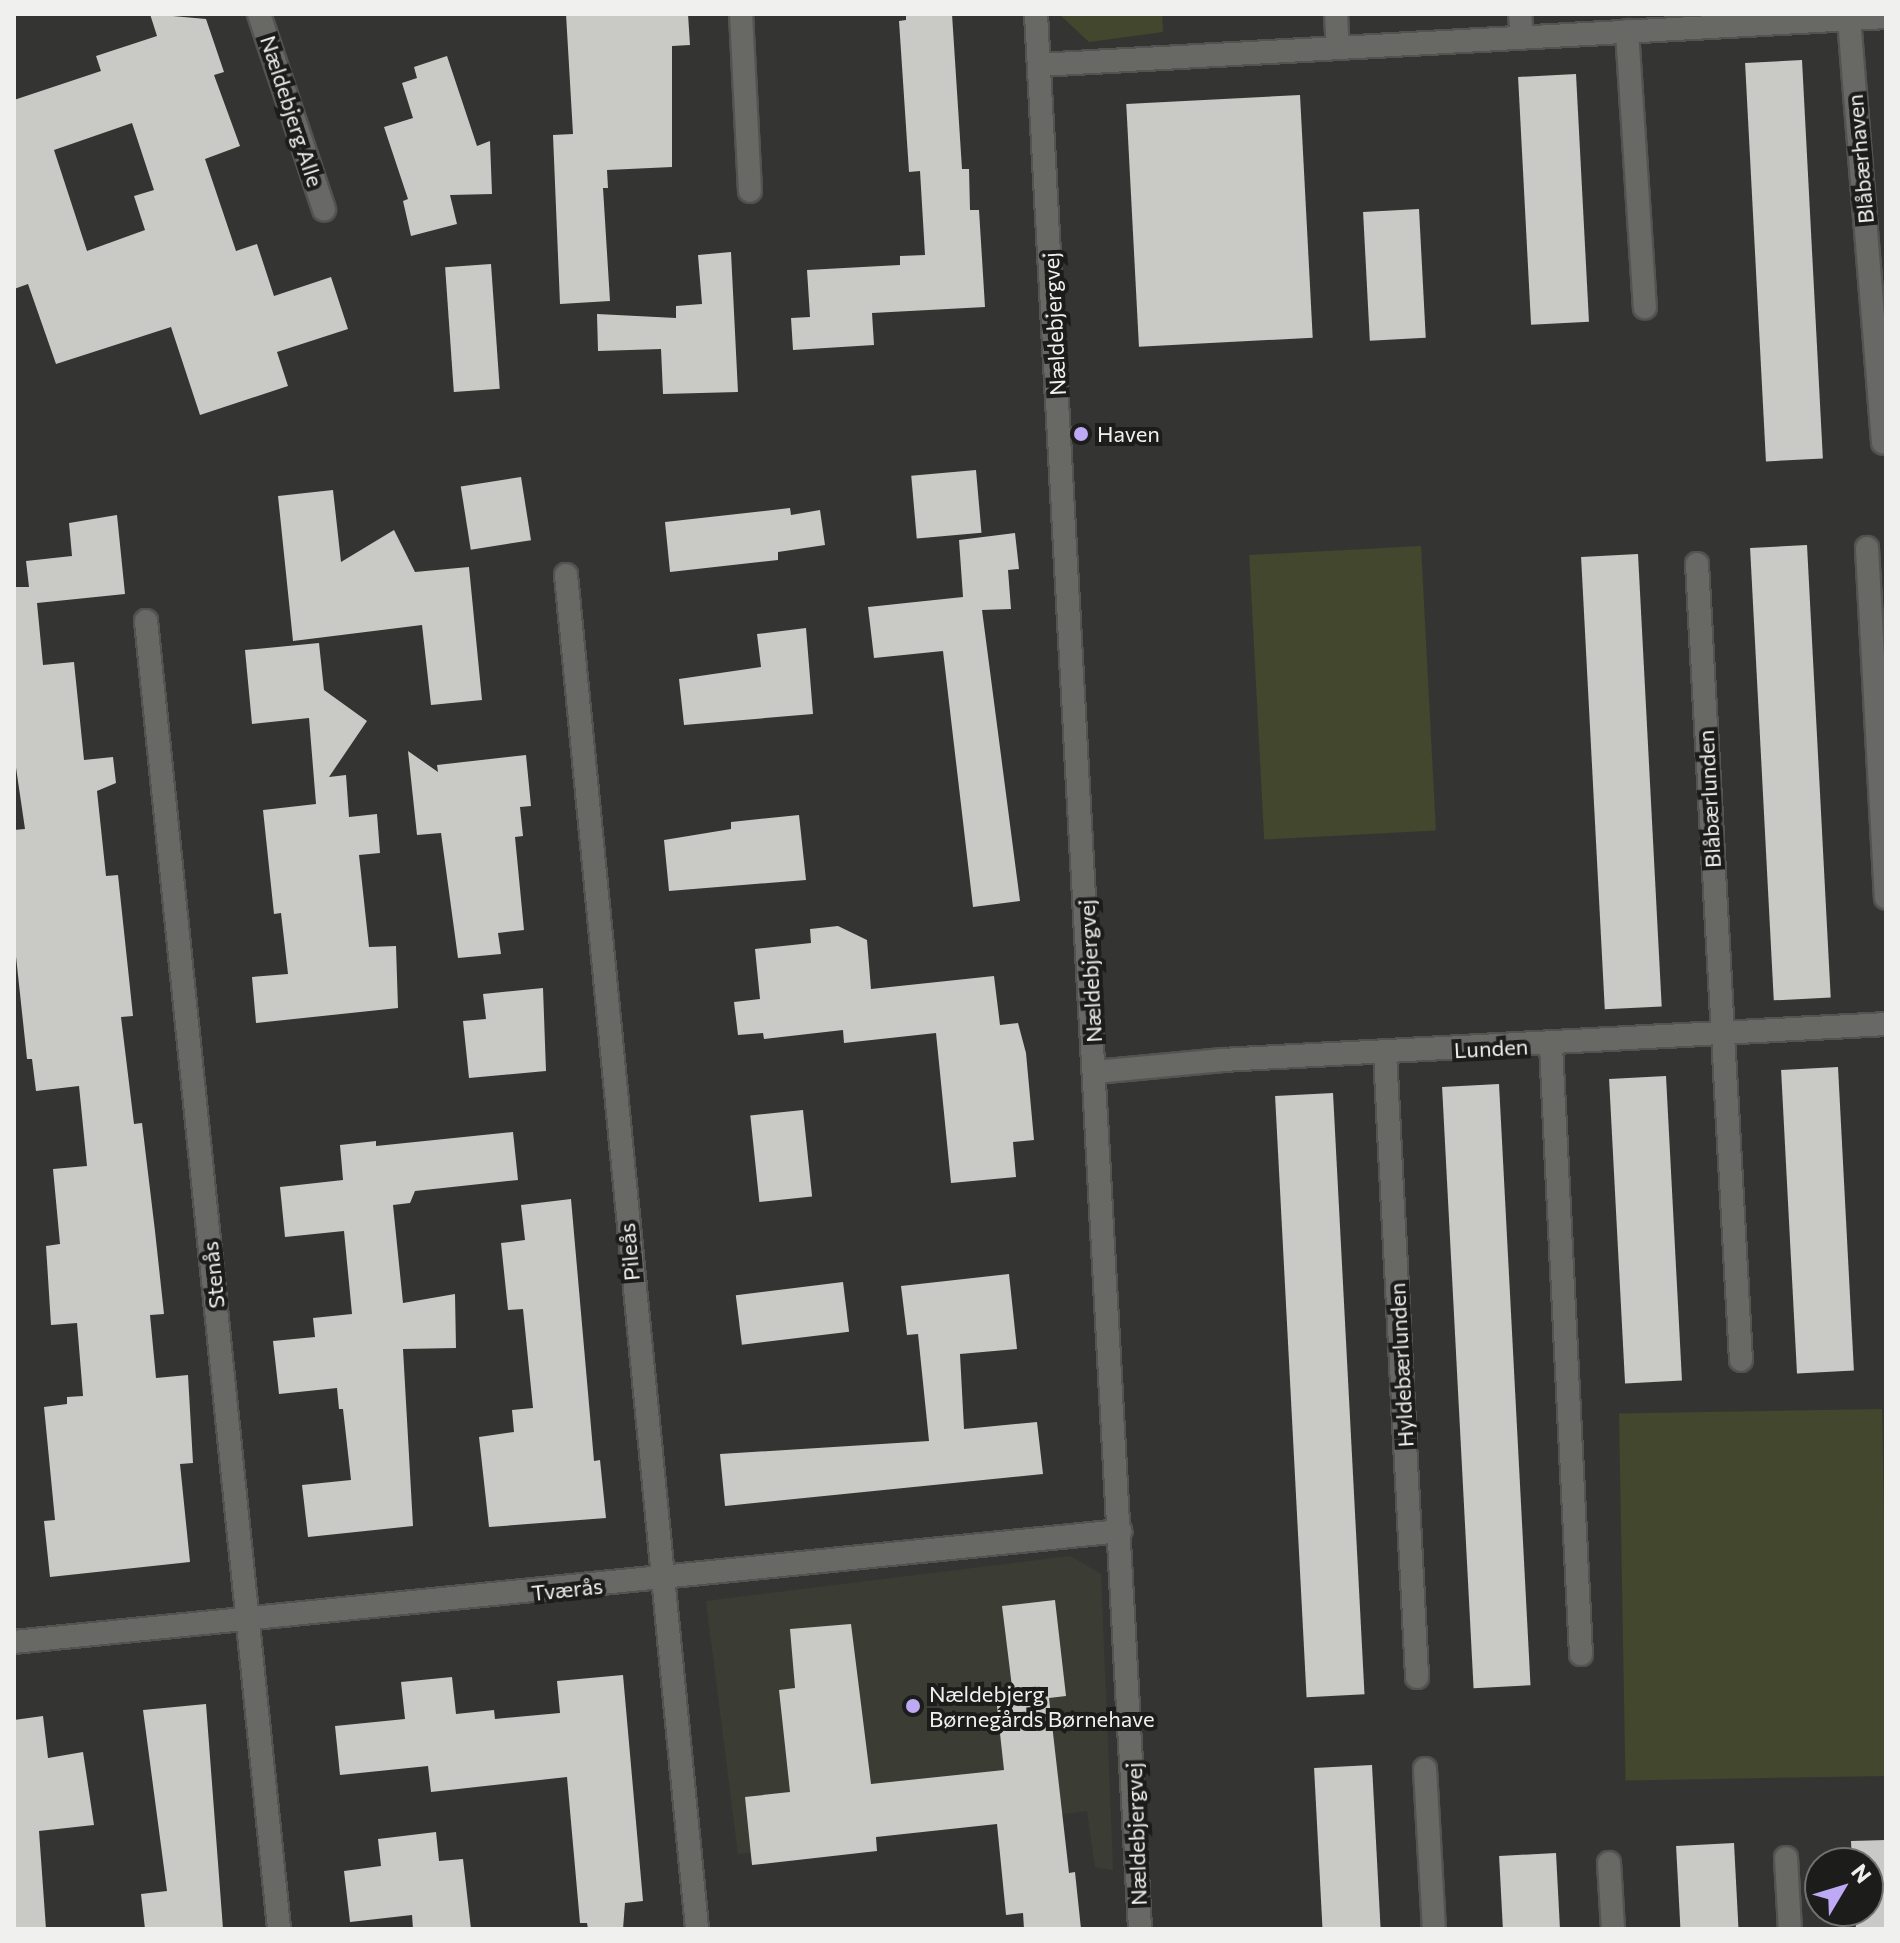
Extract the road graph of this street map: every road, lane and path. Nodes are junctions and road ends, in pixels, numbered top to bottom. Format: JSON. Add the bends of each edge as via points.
{"nodes":[{"id":1,"x":259,"y":14,"type":"edge"},
{"id":2,"x":741,"y":14,"type":"edge"},
{"id":3,"x":1036,"y":14,"type":"edge"},
{"id":4,"x":1336,"y":14,"type":"edge"},
{"id":5,"x":1520,"y":14,"type":"edge"},
{"id":6,"x":1886,"y":17,"type":"edge"},
{"id":7,"x":1849,"y":19,"type":"junction"},
{"id":8,"x":1708,"y":20,"type":"edge"},
{"id":9,"x":1627,"y":31,"type":"junction"},
{"id":10,"x":1522,"y":38,"type":"junction"},
{"id":11,"x":1338,"y":48,"type":"junction"},
{"id":12,"x":1039,"y":65,"type":"junction"},
{"id":13,"x":750,"y":191,"type":"dead end"},
{"id":14,"x":324,"y":209,"type":"dead end"},
{"id":15,"x":1645,"y":307,"type":"dead end"},
{"id":16,"x":1883,"y":443,"type":"dead end"},
{"id":17,"x":1867,"y":548,"type":"dead end"},
{"id":18,"x":1697,"y":564,"type":"dead end"},
{"id":19,"x":566,"y":575,"type":"dead end"},
{"id":20,"x":146,"y":621,"type":"dead end"},
{"id":21,"x":1886,"y":897,"type":"edge"},
{"id":22,"x":1886,"y":1024,"type":"edge"},
{"id":23,"x":1722,"y":1033,"type":"junction"},
{"id":24,"x":1551,"y":1046,"type":"junction"},
{"id":25,"x":1385,"y":1053,"type":"junction"},
{"id":26,"x":1096,"y":1072,"type":"junction"},
{"id":27,"x":1741,"y":1360,"type":"dead end"},
{"id":28,"x":1120,"y":1531,"type":"junction"},
{"id":29,"x":659,"y":1579,"type":"junction"},
{"id":30,"x":249,"y":1621,"type":"junction"},
{"id":31,"x":14,"y":1642,"type":"edge"},
{"id":32,"x":1581,"y":1654,"type":"dead end"},
{"id":33,"x":1417,"y":1677,"type":"dead end"},
{"id":34,"x":1425,"y":1769,"type":"dead end"},
{"id":35,"x":1786,"y":1858,"type":"dead end"},
{"id":36,"x":1609,"y":1863,"type":"dead end"},
{"id":37,"x":279,"y":1929,"type":"edge"},
{"id":38,"x":697,"y":1929,"type":"edge"},
{"id":39,"x":1140,"y":1929,"type":"edge"},
{"id":40,"x":1434,"y":1929,"type":"edge"},
{"id":41,"x":1613,"y":1929,"type":"edge"},
{"id":42,"x":1790,"y":1929,"type":"edge"}],
"edges":[{"from":1,"to":14,"type":"street","name":"Nældebjerg Alle"},
{"from":2,"to":13,"type":"street"},
{"from":3,"to":12,"type":"street","name":"Nældebjergvej"},
{"from":4,"to":11,"type":"street"},
{"from":5,"to":10,"type":"street"},
{"from":6,"to":7,"type":"street"},
{"from":7,"to":8,"type":"street"},
{"from":7,"to":16,"type":"street","name":"Blåbærhaven"},
{"from":8,"to":9,"type":"street"},
{"from":9,"to":10,"type":"street"},
{"from":9,"to":15,"type":"street"},
{"from":10,"to":11,"type":"street"},
{"from":11,"to":12,"type":"street"},
{"from":12,"to":26,"type":"street","name":"Nældebjergvej"},
{"from":17,"to":21,"type":"street"},
{"from":18,"to":23,"type":"street","name":"Blåbærlunden"},
{"from":19,"to":29,"type":"street","name":"Pileås"},
{"from":20,"to":30,"type":"street","name":"Stenås"},
{"from":22,"to":23,"type":"street","name":"Lunden"},
{"from":23,"to":24,"type":"street","name":"Lunden"},
{"from":23,"to":27,"type":"street"},
{"from":24,"to":25,"type":"street","name":"Lunden"},
{"from":24,"to":32,"type":"street"},
{"from":25,"to":26,"type":"street","name":"Lunden"},
{"from":25,"to":33,"type":"street","name":"Hyldebærlunden"},
{"from":26,"to":28,"type":"street","name":"Nældebjergvej"},
{"from":28,"to":29,"type":"street","name":"Tværås"},
{"from":28,"to":39,"type":"street","name":"Nældebjergvej"},
{"from":29,"to":30,"type":"street","name":"Tværås"},
{"from":29,"to":38,"type":"street","name":"Pileås"},
{"from":30,"to":31,"type":"street","name":"Tværås"},
{"from":30,"to":37,"type":"street","name":"Stenås"},
{"from":34,"to":40,"type":"street"},
{"from":35,"to":42,"type":"street"},
{"from":36,"to":41,"type":"street"}]}
